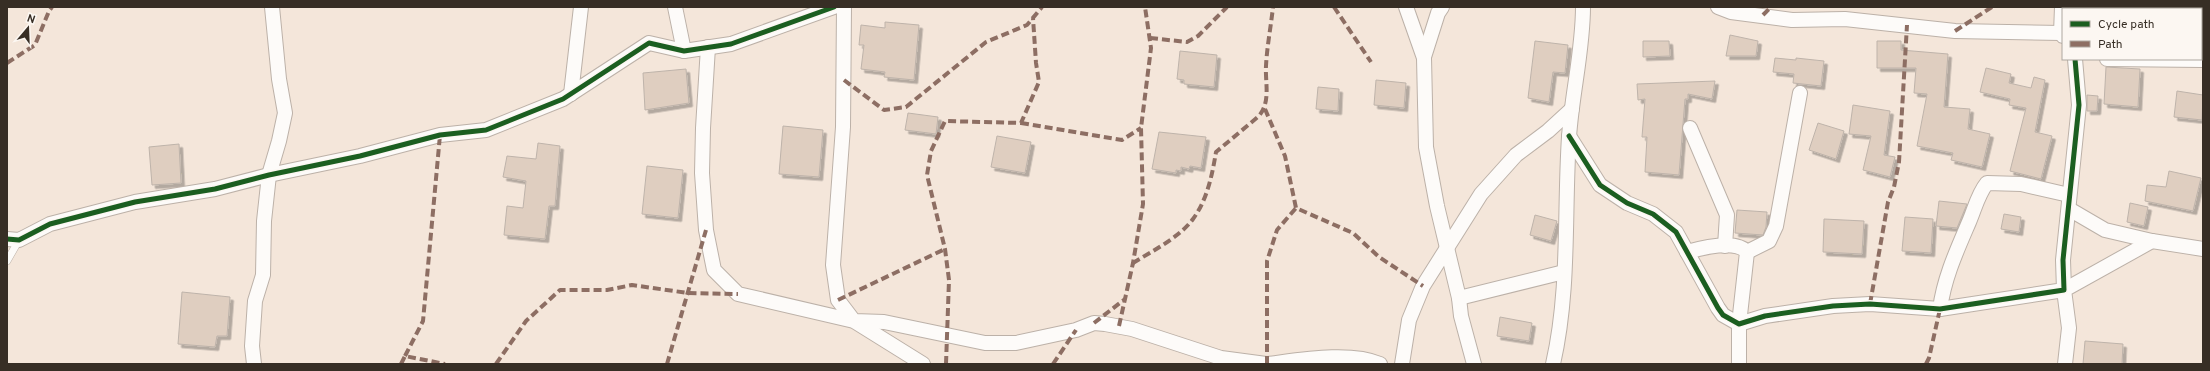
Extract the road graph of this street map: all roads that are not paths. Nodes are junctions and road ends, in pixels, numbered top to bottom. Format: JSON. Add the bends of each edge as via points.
{"nodes":[{"id":1,"x":272,"y":7,"type":"edge"},
{"id":2,"x":582,"y":7,"type":"edge"},
{"id":3,"x":675,"y":7,"type":"edge"},
{"id":4,"x":834,"y":7,"type":"edge"},
{"id":5,"x":844,"y":7,"type":"edge"},
{"id":6,"x":1406,"y":7,"type":"edge"},
{"id":7,"x":1442,"y":7,"type":"edge"},
{"id":8,"x":1583,"y":7,"type":"edge"},
{"id":9,"x":1718,"y":7,"type":"edge"},
{"id":10,"x":2062,"y":7,"type":"edge"},
{"id":11,"x":2062,"y":34,"type":"edge"},
{"id":12,"x":708,"y":47,"type":"junction"},
{"id":13,"x":684,"y":51,"type":"junction"},
{"id":14,"x":1424,"y":58,"type":"junction"},
{"id":15,"x":2075,"y":60,"type":"edge"},
{"id":16,"x":2114,"y":60,"type":"edge"},
{"id":17,"x":2152,"y":60,"type":"edge"},
{"id":18,"x":1800,"y":93,"type":"dead end"},
{"id":19,"x":571,"y":94,"type":"junction"},
{"id":20,"x":1572,"y":109,"type":"junction"},
{"id":21,"x":1690,"y":128,"type":"dead end"},
{"id":22,"x":1569,"y":136,"type":"junction"},
{"id":23,"x":269,"y":175,"type":"junction"},
{"id":24,"x":2069,"y":202,"type":"junction"},
{"id":25,"x":13,"y":239,"type":"edge"},
{"id":26,"x":2152,"y":241,"type":"junction"},
{"id":27,"x":1725,"y":246,"type":"junction"},
{"id":28,"x":2203,"y":249,"type":"edge"},
{"id":29,"x":1447,"y":251,"type":"junction"},
{"id":30,"x":1687,"y":252,"type":"junction"},
{"id":31,"x":1747,"y":252,"type":"junction"},
{"id":32,"x":7,"y":261,"type":"edge"},
{"id":33,"x":1564,"y":272,"type":"junction"},
{"id":34,"x":2064,"y":290,"type":"junction"},
{"id":35,"x":1459,"y":298,"type":"junction"},
{"id":36,"x":1940,"y":309,"type":"junction"},
{"id":37,"x":854,"y":321,"type":"junction"},
{"id":38,"x":1738,"y":324,"type":"junction"},
{"id":39,"x":254,"y":364,"type":"edge"},
{"id":40,"x":923,"y":364,"type":"edge"},
{"id":41,"x":1267,"y":364,"type":"edge"},
{"id":42,"x":1380,"y":364,"type":"edge"},
{"id":43,"x":1402,"y":364,"type":"edge"},
{"id":44,"x":1474,"y":364,"type":"edge"},
{"id":45,"x":1553,"y":364,"type":"edge"},
{"id":46,"x":1739,"y":364,"type":"edge"},
{"id":47,"x":2065,"y":364,"type":"edge"}],
"edges":[{"from":1,"to":23,"type":"street","via":[[285,113]]},
{"from":2,"to":19,"type":"street"},
{"from":3,"to":13,"type":"street"},
{"from":4,"to":12,"type":"street","via":[[731,44]]},
{"from":5,"to":37,"type":"street","via":[[844,127],[833,265],[838,300]]},
{"from":6,"to":14,"type":"street"},
{"from":7,"to":14,"type":"street"},
{"from":8,"to":20,"type":"street","via":[[1583,29]]},
{"from":9,"to":11,"type":"street","via":[[1731,12],[1792,20],[1845,18],[1955,31]]},
{"from":10,"to":11,"type":"street"},
{"from":12,"to":13,"type":"street"},
{"from":12,"to":37,"type":"street","via":[[702,173],[706,230],[714,270],[738,294]]},
{"from":13,"to":19,"type":"street","via":[[649,43]]},
{"from":14,"to":29,"type":"street","via":[[1426,147]]},
{"from":15,"to":24,"type":"street","via":[[2079,105]]},
{"from":16,"to":17,"type":"street"},
{"from":18,"to":31,"type":"street","via":[[1776,226],[1769,241]]},
{"from":19,"to":23,"type":"street","via":[[486,130],[440,135],[360,156]]},
{"from":20,"to":22,"type":"street"},
{"from":20,"to":29,"type":"street","via":[[1516,155],[1486,188]]},
{"from":21,"to":27,"type":"street","via":[[1727,215]]},
{"from":22,"to":30,"type":"street","via":[[1600,185],[1627,203],[1653,214],[1676,232]]},
{"from":22,"to":33,"type":"street"},
{"from":23,"to":25,"type":"street","via":[[215,189],[136,202],[50,224]]},
{"from":23,"to":39,"type":"street","via":[[264,221],[263,275],[255,301],[252,346]]},
{"from":24,"to":26,"type":"street","via":[[2105,230]]},
{"from":24,"to":34,"type":"street","via":[[2062,260]]},
{"from":24,"to":36,"type":"street","via":[[2021,184],[1987,183],[1980,192],[1957,248],[1943,288]]},
{"from":25,"to":32,"type":"lane"},
{"from":26,"to":28,"type":"street"},
{"from":26,"to":34,"type":"street"},
{"from":27,"to":30,"type":"street","via":[[1709,246]]},
{"from":27,"to":31,"type":"street","via":[[1744,249]]},
{"from":29,"to":35,"type":"street"},
{"from":29,"to":43,"type":"street","via":[[1423,286],[1409,320]]},
{"from":30,"to":38,"type":"street","via":[[1720,312]]},
{"from":31,"to":38,"type":"street"},
{"from":33,"to":35,"type":"street"},
{"from":33,"to":45,"type":"street"},
{"from":34,"to":36,"type":"street"},
{"from":34,"to":47,"type":"street","via":[[2069,328]]},
{"from":35,"to":44,"type":"street","via":[[1461,316]]},
{"from":36,"to":38,"type":"street","via":[[1870,304],[1833,306],[1765,316]]},
{"from":37,"to":40,"type":"street"},
{"from":37,"to":41,"type":"street","via":[[884,322],[993,343],[1016,343],[1076,330],[1094,323],[1105,324],[1132,329],[1221,358]]},
{"from":38,"to":46,"type":"street"},
{"from":41,"to":42,"type":"street","via":[[1352,358]]}]}
